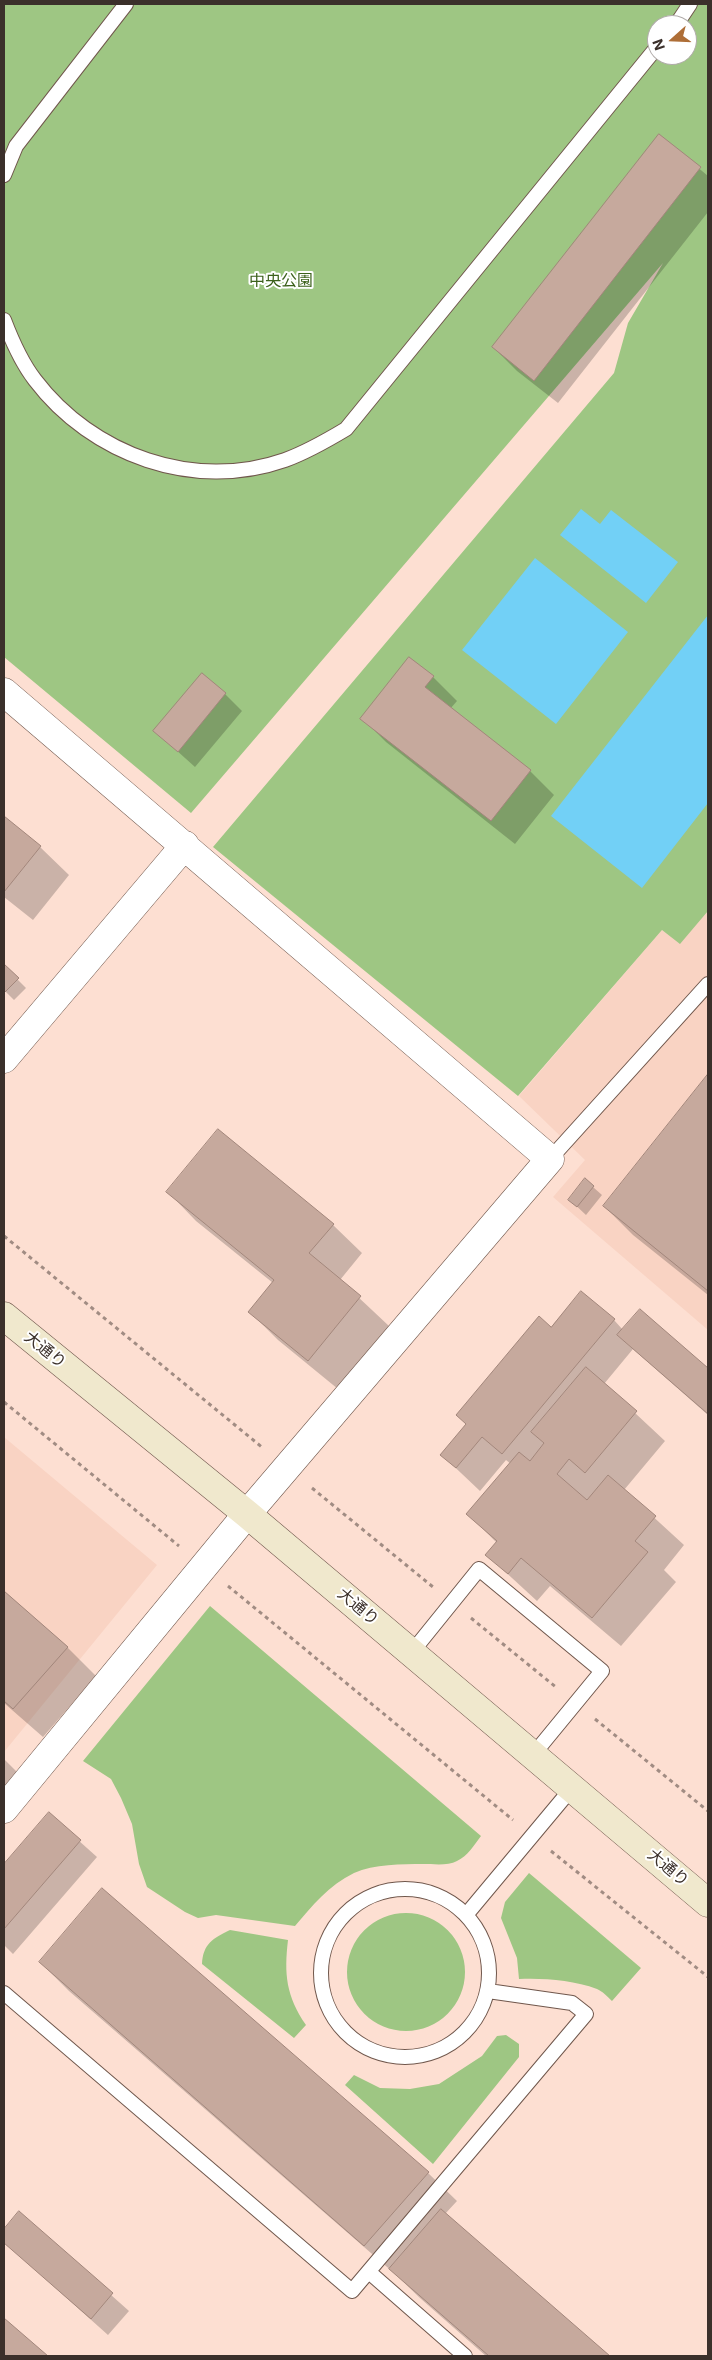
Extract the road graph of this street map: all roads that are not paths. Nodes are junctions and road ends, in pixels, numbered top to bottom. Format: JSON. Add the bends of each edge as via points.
{"nodes":[{"id":1,"x":126,"y":4,"type":"edge"},
{"id":2,"x":690,"y":4,"type":"edge"},
{"id":3,"x":683,"y":15,"type":"edge"},
{"id":4,"x":647,"y":59,"type":"edge"},
{"id":5,"x":4,"y":175,"type":"edge"},
{"id":6,"x":4,"y":320,"type":"edge"},
{"id":7,"x":4,"y":692,"type":"edge"},
{"id":8,"x":185,"y":845,"type":"junction"},
{"id":9,"x":708,"y":984,"type":"edge"},
{"id":10,"x":4,"y":1059,"type":"edge"},
{"id":11,"x":550,"y":1159,"type":"junction"},
{"id":12,"x":4,"y":1316,"type":"edge"},
{"id":13,"x":248,"y":1514,"type":"junction"},
{"id":14,"x":412,"y":1652,"type":"junction"},
{"id":15,"x":533,"y":1755,"type":"junction"},
{"id":16,"x":572,"y":1788,"type":"junction"},
{"id":17,"x":4,"y":1809,"type":"edge"},
{"id":18,"x":708,"y":1903,"type":"edge"},
{"id":19,"x":466,"y":1915,"type":"junction"},
{"id":20,"x":488,"y":1991,"type":"junction"},
{"id":21,"x":4,"y":1992,"type":"edge"},
{"id":22,"x":369,"y":2272,"type":"junction"},
{"id":23,"x":465,"y":2356,"type":"edge"}],
"edges":[{"from":1,"to":5,"type":"lane","via":[[16,146]]},
{"from":2,"to":3,"type":"lane"},
{"from":4,"to":6,"type":"lane","via":[[346,429],[316,447],[284,460],[215,472],[180,469],[114,447],[84,429],[57,406],[34,379],[16,350]]},
{"from":7,"to":8,"type":"street"},
{"from":8,"to":10,"type":"street"},
{"from":8,"to":11,"type":"street"},
{"from":9,"to":11,"type":"lane"},
{"from":11,"to":13,"type":"street"},
{"from":12,"to":13,"type":"street","name":"大通り"},
{"from":13,"to":14,"type":"street","name":"大通り"},
{"from":13,"to":17,"type":"street"},
{"from":14,"to":15,"type":"street","name":"大通り"},
{"from":14,"to":15,"type":"lane","via":[[479,1569],[602,1671]]},
{"from":15,"to":16,"type":"street","name":"大通り"},
{"from":16,"to":18,"type":"street","name":"大通り"},
{"from":16,"to":19,"type":"lane"},
{"from":19,"to":20,"type":"lane","via":[[486,1950]]},
{"from":19,"to":20,"type":"lane","via":[[432,1893],[412,1889],[372,1895],[339,1920],[329,1937],[322,1956],[320,1976],[324,1997],[340,2026],[360,2045],[378,2054],[398,2058],[418,2057],[456,2041],[481,2010]]},
{"from":20,"to":22,"type":"lane","via":[[572,2002],[586,2014]]},
{"from":21,"to":22,"type":"lane","via":[[352,2291]]},
{"from":22,"to":23,"type":"lane"}]}
